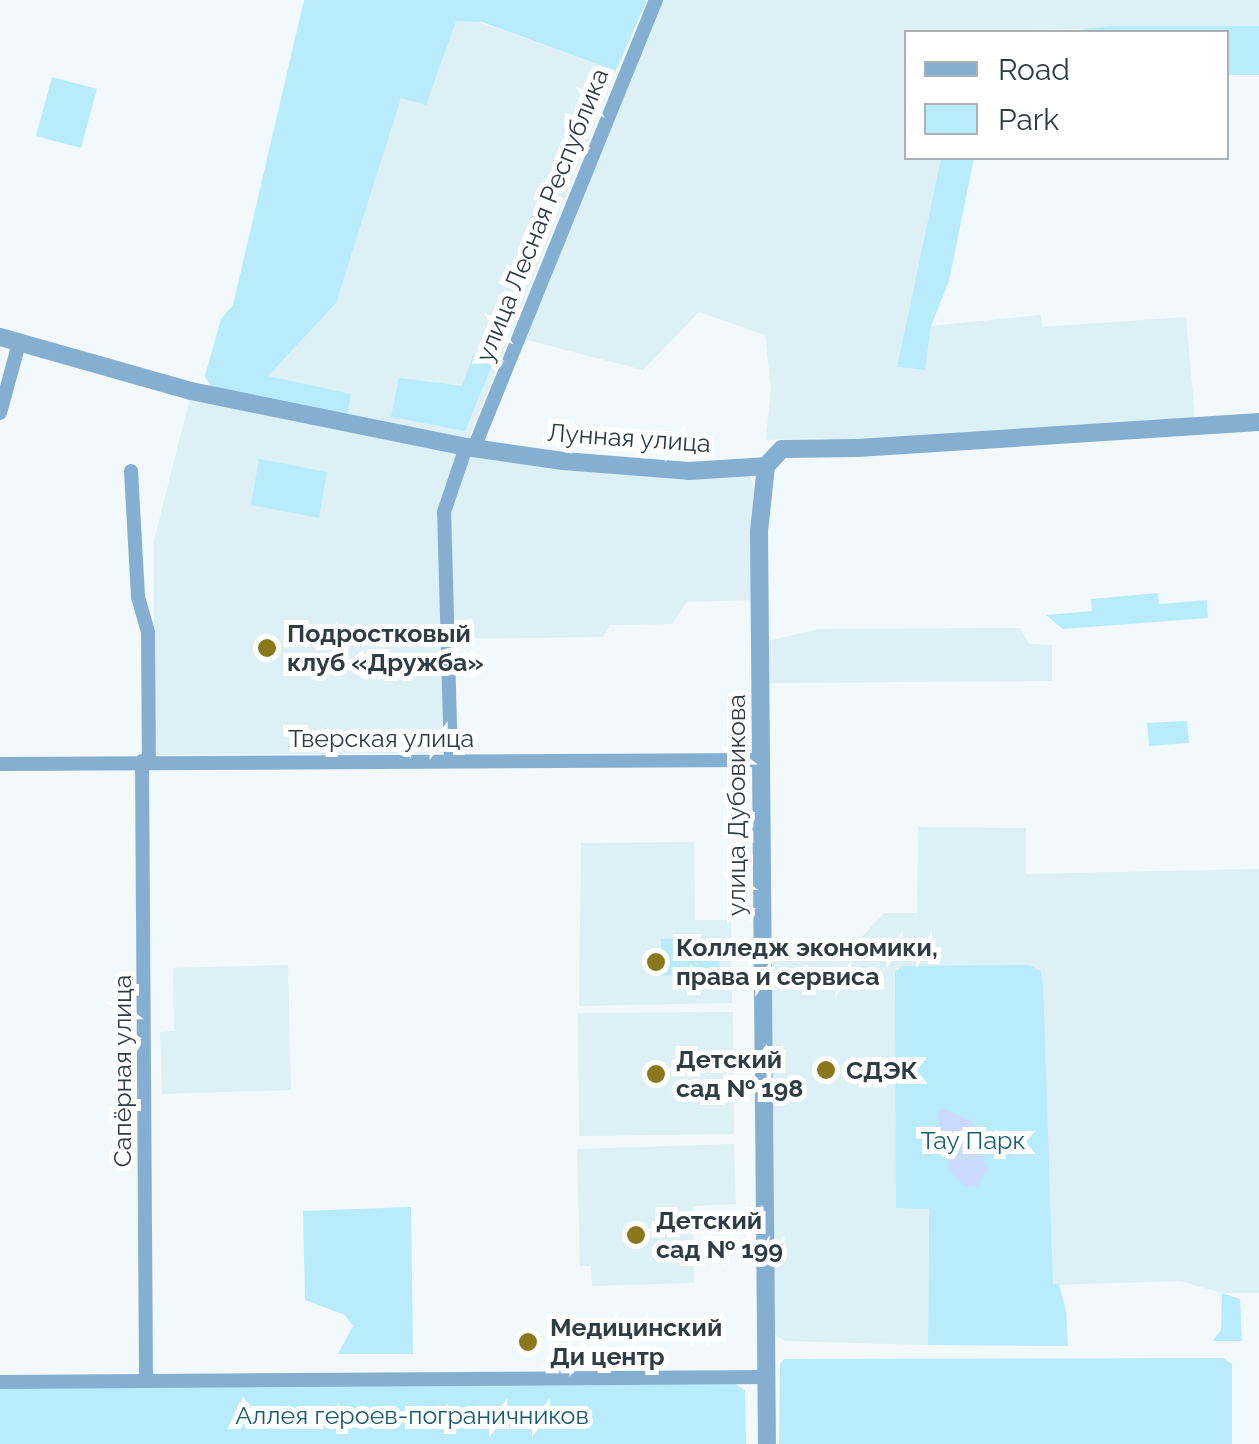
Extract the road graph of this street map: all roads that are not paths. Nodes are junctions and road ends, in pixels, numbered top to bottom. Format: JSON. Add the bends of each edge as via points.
{"nodes":[{"id":1,"x":656,"y":0,"type":"edge"},
{"id":2,"x":0,"y":337,"type":"edge"},
{"id":3,"x":19,"y":343,"type":"junction"},
{"id":4,"x":0,"y":414,"type":"edge"},
{"id":5,"x":1259,"y":422,"type":"edge"},
{"id":6,"x":470,"y":448,"type":"junction"},
{"id":7,"x":766,"y":466,"type":"junction"},
{"id":8,"x":131,"y":472,"type":"dead end"},
{"id":9,"x":452,"y":760,"type":"junction"},
{"id":10,"x":761,"y":760,"type":"junction"},
{"id":11,"x":146,"y":761,"type":"junction"},
{"id":12,"x":0,"y":764,"type":"edge"},
{"id":13,"x":764,"y":1376,"type":"junction"},
{"id":14,"x":146,"y":1381,"type":"junction"},
{"id":15,"x":0,"y":1382,"type":"edge"},
{"id":16,"x":766,"y":1444,"type":"edge"}],
"edges":[{"from":1,"to":6,"type":"street","name":"улица Лесная Республика"},
{"from":2,"to":3,"type":"street","name":"Лунная улица"},
{"from":3,"to":4,"type":"street"},
{"from":3,"to":6,"type":"street","name":"Лунная улица","via":[[190,391]]},
{"from":5,"to":7,"type":"street","name":"Лунная улица","via":[[782,449]]},
{"from":6,"to":7,"type":"street","name":"Лунная улица","via":[[689,471]]},
{"from":6,"to":9,"type":"street","name":"улица Лесная Республика","via":[[444,512]]},
{"from":7,"to":10,"type":"street","name":"улица Дубовикова","via":[[759,532]]},
{"from":8,"to":11,"type":"street","name":"Сапёрная улица","via":[[138,597],[148,633]]},
{"from":9,"to":10,"type":"street","name":"Тверская улица"},
{"from":9,"to":11,"type":"street","name":"Тверская улица"},
{"from":10,"to":13,"type":"street","name":"улица Дубовикова"},
{"from":11,"to":12,"type":"street","name":"Тверская улица"},
{"from":11,"to":14,"type":"street","name":"Сапёрная улица"},
{"from":13,"to":14,"type":"street"},
{"from":13,"to":16,"type":"street","name":"улица Дубовикова"},
{"from":14,"to":15,"type":"street"}]}
